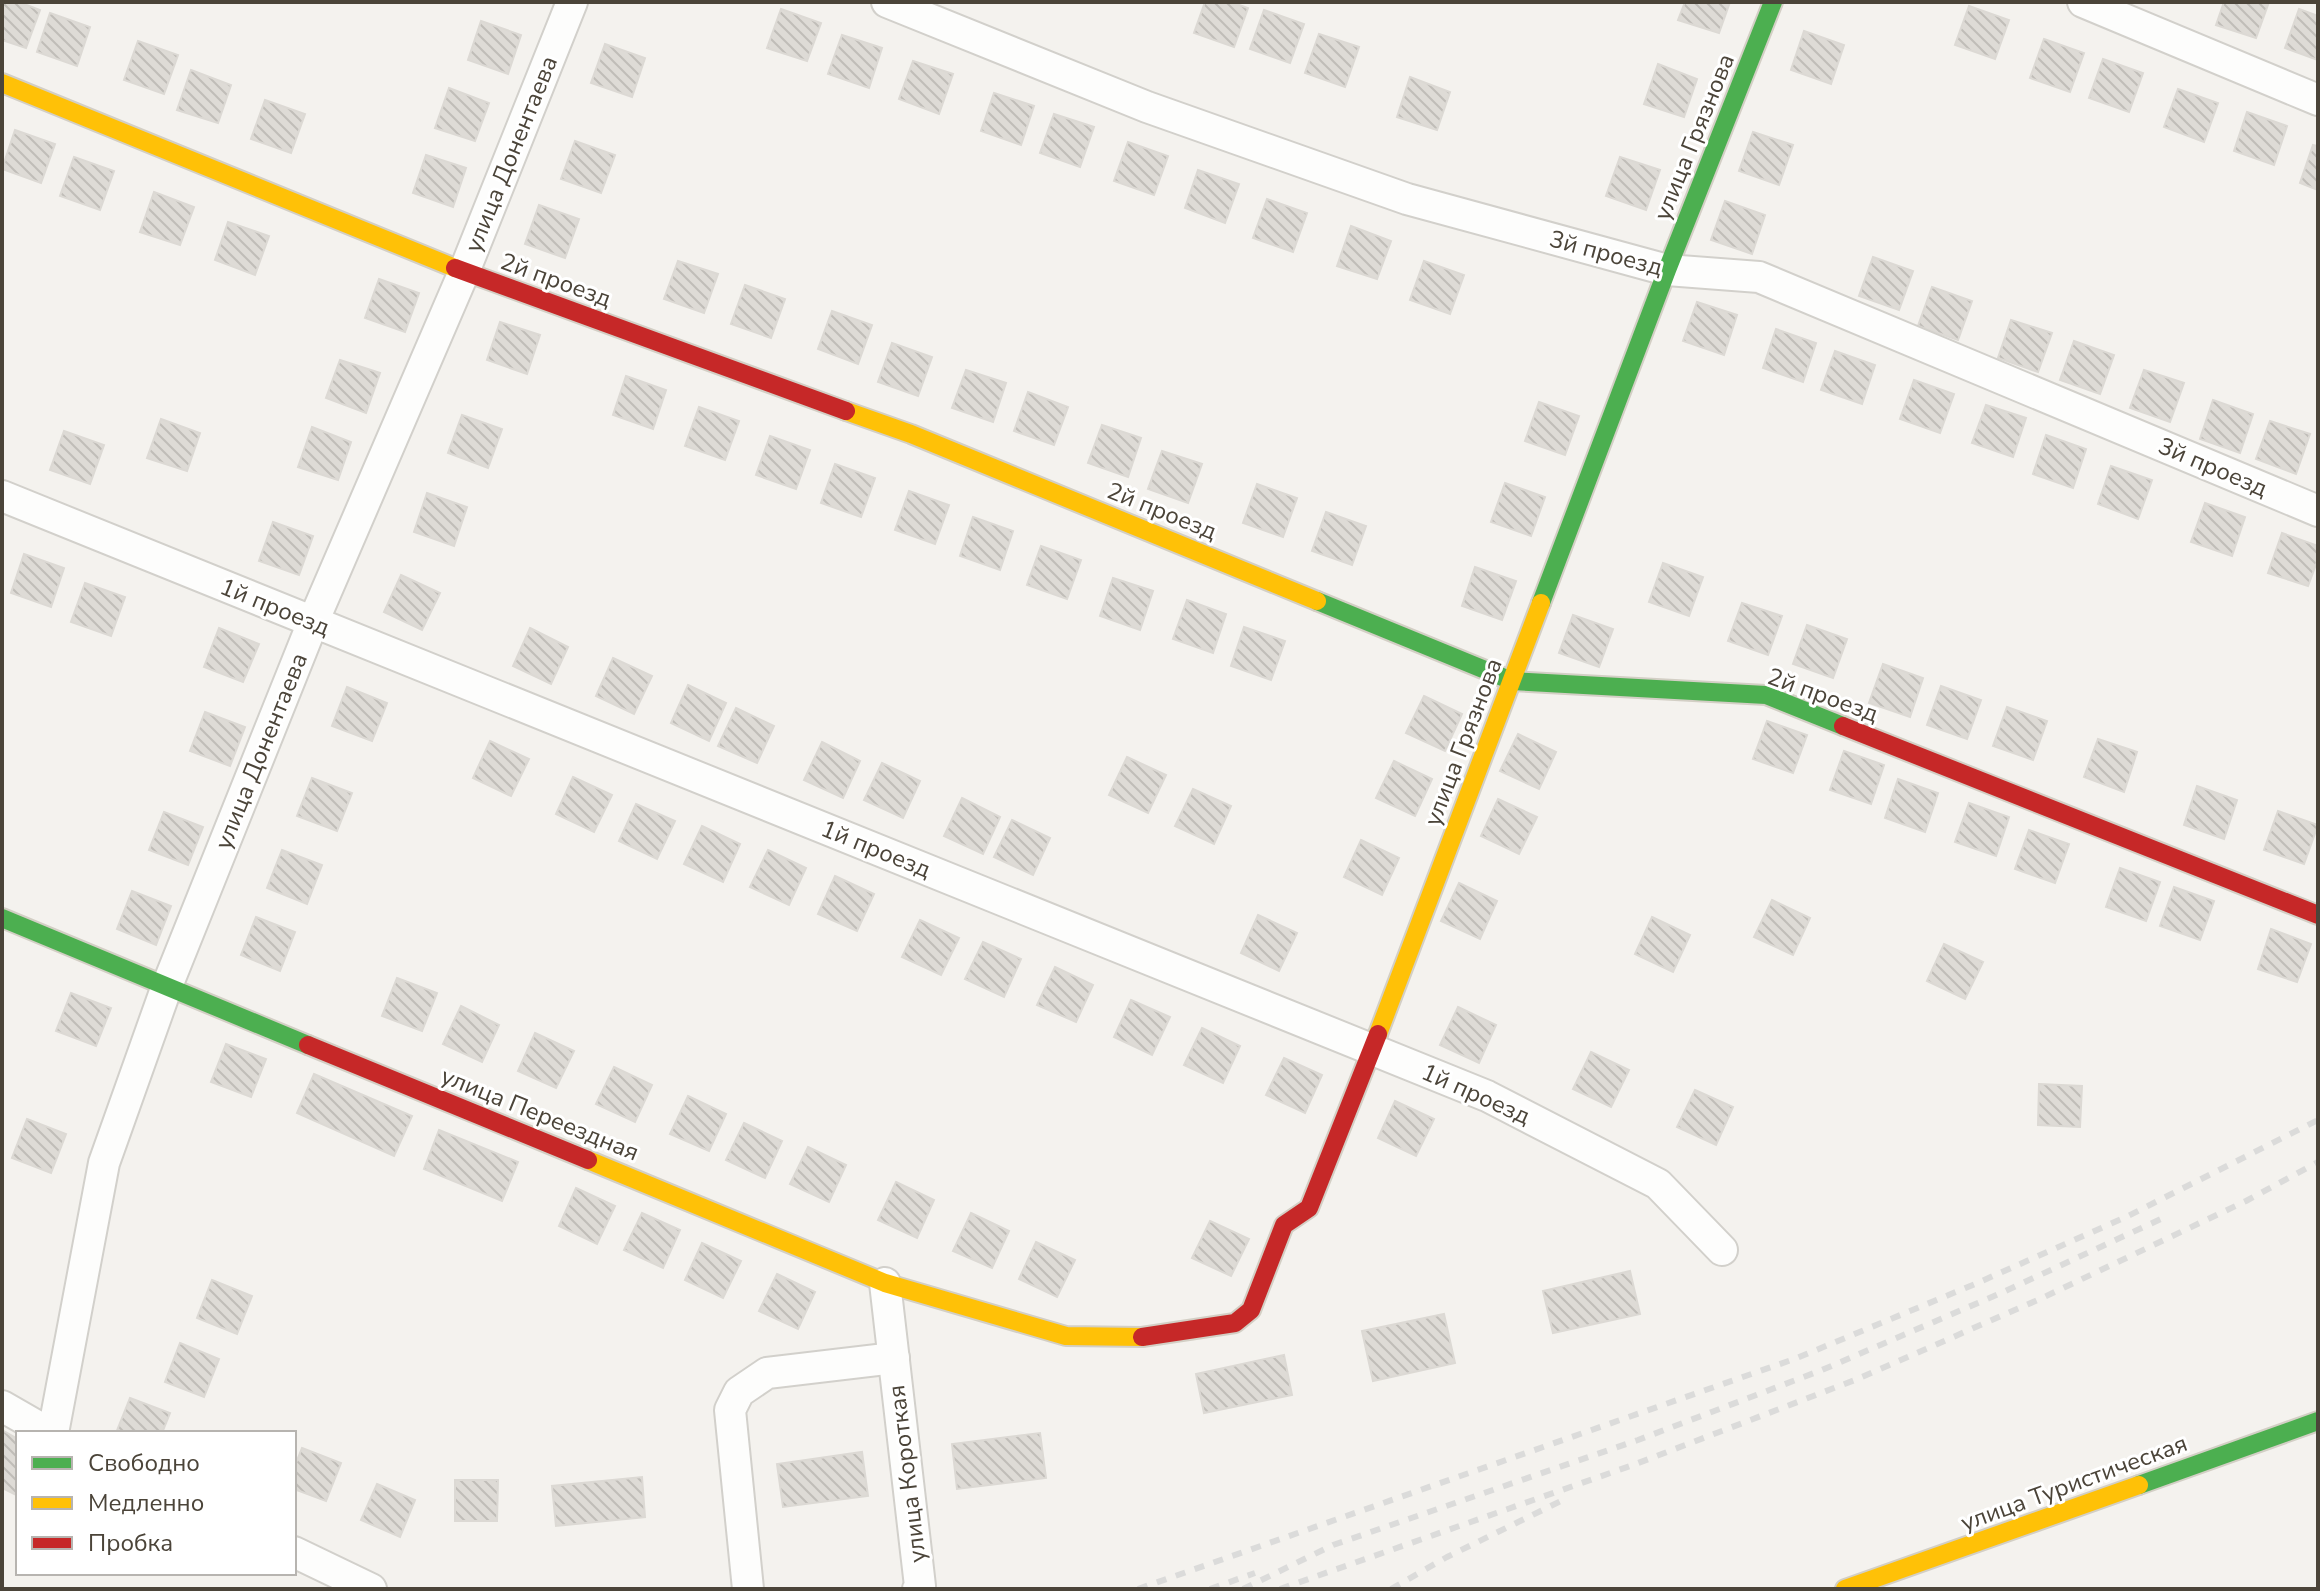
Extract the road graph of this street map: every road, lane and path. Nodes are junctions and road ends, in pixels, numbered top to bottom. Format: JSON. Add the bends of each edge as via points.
{"nodes":[{"id":1,"x":572,"y":2,"type":"edge"},
{"id":2,"x":887,"y":2,"type":"edge"},
{"id":3,"x":1773,"y":2,"type":"edge"},
{"id":4,"x":2083,"y":2,"type":"edge"},
{"id":5,"x":2,"y":83,"type":"edge"},
{"id":6,"x":2318,"y":100,"type":"edge"},
{"id":7,"x":1667,"y":270,"type":"junction"},
{"id":8,"x":464,"y":272,"type":"junction"},
{"id":9,"x":2,"y":496,"type":"edge"},
{"id":10,"x":2318,"y":511,"type":"edge"},
{"id":11,"x":313,"y":622,"type":"junction"},
{"id":12,"x":1512,"y":681,"type":"junction"},
{"id":13,"x":2318,"y":915,"type":"edge"},
{"id":14,"x":2,"y":918,"type":"edge"},
{"id":15,"x":167,"y":986,"type":"junction"},
{"id":16,"x":1372,"y":1049,"type":"junction"},
{"id":17,"x":1722,"y":1250,"type":"dead end"},
{"id":18,"x":885,"y":1283,"type":"junction"},
{"id":19,"x":1066,"y":1336,"type":"joint"},
{"id":20,"x":894,"y":1358,"type":"junction"},
{"id":21,"x":2,"y":1406,"type":"edge"},
{"id":22,"x":2318,"y":1421,"type":"edge"},
{"id":23,"x":47,"y":1431,"type":"edge"},
{"id":24,"x":51,"y":1431,"type":"edge"},
{"id":25,"x":296,"y":1553,"type":"edge"},
{"id":26,"x":371,"y":1589,"type":"edge"},
{"id":27,"x":748,"y":1589,"type":"edge"},
{"id":28,"x":918,"y":1589,"type":"edge"},
{"id":29,"x":1845,"y":1589,"type":"edge"}],
"edges":[{"from":1,"to":8,"type":"street","name":"улица Донентаева"},
{"from":2,"to":7,"type":"street","name":"3й проезд","via":[[1147,107],[1392,194]]},
{"from":3,"to":7,"type":"street","name":"улица Грязнова"},
{"from":4,"to":6,"type":"street"},
{"from":5,"to":8,"type":"street","name":"2й проезд"},
{"from":7,"to":10,"type":"street","name":"3й проезд","via":[[1759,277]]},
{"from":7,"to":12,"type":"street","name":"улица Грязнова"},
{"from":8,"to":11,"type":"street","name":"улица Донентаева"},
{"from":8,"to":12,"type":"street","name":"2й проезд","via":[[911,434]]},
{"from":9,"to":11,"type":"street","name":"1й проезд"},
{"from":11,"to":15,"type":"street","name":"улица Донентаева"},
{"from":11,"to":16,"type":"street","name":"1й проезд"},
{"from":12,"to":13,"type":"street","name":"2й проезд","via":[[1766,695]]},
{"from":12,"to":16,"type":"street","name":"улица Грязнова"},
{"from":14,"to":15,"type":"street","name":"улица Переездная"},
{"from":15,"to":18,"type":"street","name":"улица Переездная"},
{"from":15,"to":24,"type":"street","name":"улица Донентаева","via":[[104,1163]]},
{"from":16,"to":17,"type":"street","name":"1й проезд","via":[[1487,1096],[1658,1184]]},
{"from":16,"to":19,"type":"street","name":"улица Грязнова","via":[[1309,1208],[1284,1225],[1251,1310],[1235,1323],[1208,1328],[1138,1337]]},
{"from":18,"to":19,"type":"street","name":"улица Переездная"},
{"from":18,"to":20,"type":"street","name":"улица Короткая"},
{"from":20,"to":27,"type":"street","name":"улица Короткая","via":[[767,1373],[739,1392],[730,1410]]},
{"from":20,"to":28,"type":"street","name":"улица Короткая"},
{"from":21,"to":23,"type":"street"},
{"from":22,"to":29,"type":"street","name":"улица Туристическая"},
{"from":25,"to":26,"type":"street"}]}
